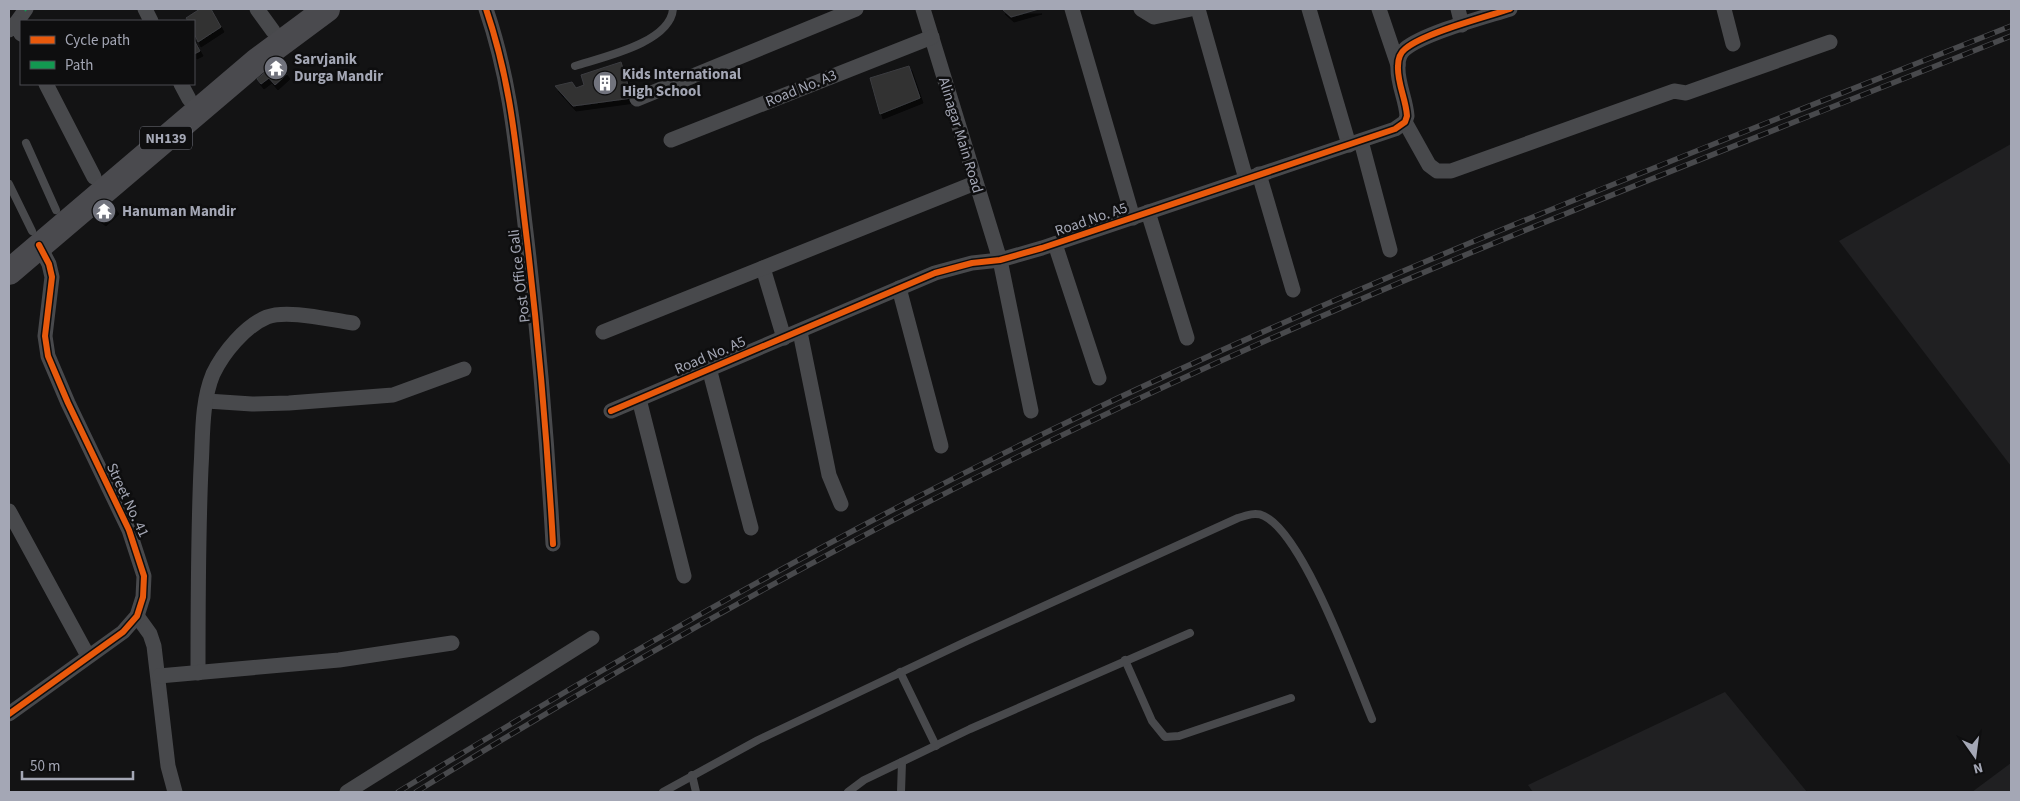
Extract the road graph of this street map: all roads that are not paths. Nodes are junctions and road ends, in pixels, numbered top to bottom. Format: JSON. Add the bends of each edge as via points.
{"nodes":[{"id":1,"x":26,"y":9,"type":"edge"},
{"id":2,"x":257,"y":9,"type":"edge"},
{"id":3,"x":300,"y":9,"type":"edge"},
{"id":4,"x":327,"y":9,"type":"edge"},
{"id":5,"x":486,"y":9,"type":"edge"},
{"id":6,"x":672,"y":9,"type":"edge"},
{"id":7,"x":856,"y":9,"type":"edge"},
{"id":8,"x":923,"y":9,"type":"edge"},
{"id":9,"x":1072,"y":9,"type":"edge"},
{"id":10,"x":1141,"y":9,"type":"edge"},
{"id":11,"x":1191,"y":9,"type":"edge"},
{"id":12,"x":1198,"y":9,"type":"edge"},
{"id":13,"x":1309,"y":9,"type":"edge"},
{"id":14,"x":1379,"y":9,"type":"edge"},
{"id":15,"x":1458,"y":9,"type":"edge"},
{"id":16,"x":1510,"y":9,"type":"edge"},
{"id":17,"x":1724,"y":9,"type":"edge"},
{"id":18,"x":1462,"y":25,"type":"junction"},
{"id":19,"x":15,"y":29,"type":"edge"},
{"id":20,"x":273,"y":31,"type":"junction"},
{"id":21,"x":932,"y":37,"type":"junction"},
{"id":22,"x":1830,"y":42,"type":"dead end"},
{"id":23,"x":1733,"y":44,"type":"dead end"},
{"id":24,"x":1398,"y":65,"type":"junction"},
{"id":25,"x":575,"y":66,"type":"dead end"},
{"id":26,"x":47,"y":85,"type":"edge"},
{"id":27,"x":185,"y":92,"type":"edge"},
{"id":28,"x":637,"y":99,"type":"dead end"},
{"id":29,"x":1405,"y":122,"type":"junction"},
{"id":30,"x":671,"y":140,"type":"dead end"},
{"id":31,"x":26,"y":143,"type":"dead end"},
{"id":32,"x":1355,"y":143,"type":"junction"},
{"id":33,"x":1253,"y":176,"type":"junction"},
{"id":34,"x":94,"y":177,"type":"junction"},
{"id":35,"x":975,"y":183,"type":"junction"},
{"id":36,"x":9,"y":184,"type":"edge"},
{"id":37,"x":56,"y":210,"type":"junction"},
{"id":38,"x":1148,"y":212,"type":"junction"},
{"id":39,"x":1134,"y":218,"type":"junction"},
{"id":40,"x":36,"y":238,"type":"junction"},
{"id":41,"x":1055,"y":244,"type":"junction"},
{"id":42,"x":9,"y":250,"type":"edge"},
{"id":43,"x":1390,"y":250,"type":"dead end"},
{"id":44,"x":1000,"y":260,"type":"junction"},
{"id":45,"x":763,"y":268,"type":"junction"},
{"id":46,"x":9,"y":272,"type":"edge"},
{"id":47,"x":899,"y":288,"type":"junction"},
{"id":48,"x":1293,"y":290,"type":"dead end"},
{"id":49,"x":353,"y":323,"type":"dead end"},
{"id":50,"x":603,"y":332,"type":"dead end"},
{"id":51,"x":800,"y":332,"type":"junction"},
{"id":52,"x":784,"y":338,"type":"junction"},
{"id":53,"x":1187,"y":338,"type":"dead end"},
{"id":54,"x":710,"y":368,"type":"junction"},
{"id":55,"x":464,"y":370,"type":"dead end"},
{"id":56,"x":1099,"y":378,"type":"dead end"},
{"id":57,"x":639,"y":399,"type":"junction"},
{"id":58,"x":207,"y":401,"type":"junction"},
{"id":59,"x":611,"y":411,"type":"dead end"},
{"id":60,"x":1031,"y":411,"type":"dead end"},
{"id":61,"x":941,"y":446,"type":"dead end"},
{"id":62,"x":840,"y":504,"type":"dead end"},
{"id":63,"x":9,"y":510,"type":"edge"},
{"id":64,"x":751,"y":528,"type":"dead end"},
{"id":65,"x":553,"y":544,"type":"dead end"},
{"id":66,"x":684,"y":576,"type":"dead end"},
{"id":67,"x":137,"y":616,"type":"junction"},
{"id":68,"x":1190,"y":633,"type":"dead end"},
{"id":69,"x":592,"y":638,"type":"dead end"},
{"id":70,"x":452,"y":643,"type":"dead end"},
{"id":71,"x":88,"y":656,"type":"junction"},
{"id":72,"x":1125,"y":660,"type":"junction"},
{"id":73,"x":900,"y":672,"type":"junction"},
{"id":74,"x":198,"y":673,"type":"junction"},
{"id":75,"x":159,"y":676,"type":"junction"},
{"id":76,"x":1292,"y":698,"type":"dead end"},
{"id":77,"x":9,"y":714,"type":"edge"},
{"id":78,"x":1372,"y":719,"type":"dead end"},
{"id":79,"x":936,"y":746,"type":"junction"},
{"id":80,"x":902,"y":762,"type":"junction"},
{"id":81,"x":692,"y":775,"type":"junction"},
{"id":82,"x":175,"y":792,"type":"edge"},
{"id":83,"x":348,"y":792,"type":"edge"},
{"id":84,"x":663,"y":792,"type":"edge"},
{"id":85,"x":696,"y":792,"type":"edge"},
{"id":86,"x":848,"y":792,"type":"edge"},
{"id":87,"x":902,"y":792,"type":"edge"}],
"edges":[{"from":1,"to":19,"type":"street"},
{"from":2,"to":20,"type":"street"},
{"from":3,"to":20,"type":"highway","number":"NH139"},
{"from":4,"to":40,"type":"highway","number":"NH139"},
{"from":5,"to":65,"type":"street","name":"Post Office Gali","via":[[506,77],[520,178],[542,377]]},
{"from":6,"to":25,"type":"lane","via":[[667,26],[652,38]]},
{"from":7,"to":28,"type":"street"},
{"from":8,"to":21,"type":"street","name":"Alinagar Main Road"},
{"from":9,"to":39,"type":"street"},
{"from":10,"to":11,"type":"street","via":[[1154,17]]},
{"from":12,"to":33,"type":"street"},
{"from":13,"to":32,"type":"street"},
{"from":14,"to":24,"type":"street"},
{"from":15,"to":18,"type":"street"},
{"from":16,"to":18,"type":"street"},
{"from":17,"to":23,"type":"street"},
{"from":18,"to":24,"type":"street","via":[[1405,49]]},
{"from":20,"to":27,"type":"highway","number":"NH139"},
{"from":21,"to":30,"type":"street","name":"Road No. A3"},
{"from":21,"to":35,"type":"street","name":"Alinagar Main Road"},
{"from":22,"to":29,"type":"street","via":[[1686,92],[1674,92],[1451,171],[1437,172],[1429,165]]},
{"from":24,"to":29,"type":"street","via":[[1406,108]]},
{"from":26,"to":34,"type":"street"},
{"from":27,"to":34,"type":"highway","number":"NH139"},
{"from":29,"to":32,"type":"street","name":"Road No. A5","via":[[1395,129]]},
{"from":31,"to":37,"type":"lane"},
{"from":32,"to":33,"type":"street","name":"Road No. A5"},
{"from":32,"to":43,"type":"street"},
{"from":33,"to":38,"type":"street","name":"Road No. A5"},
{"from":33,"to":48,"type":"street"},
{"from":34,"to":37,"type":"highway","number":"NH139"},
{"from":35,"to":44,"type":"street","name":"Alinagar Main Road"},
{"from":35,"to":45,"type":"street"},
{"from":36,"to":40,"type":"lane"},
{"from":37,"to":40,"type":"highway","number":"NH139"},
{"from":38,"to":39,"type":"street","name":"Road No. A5"},
{"from":38,"to":53,"type":"street"},
{"from":39,"to":41,"type":"street","name":"Road No. A5"},
{"from":40,"to":42,"type":"highway","number":"NH139"},
{"from":40,"to":46,"type":"highway","number":"NH139"},
{"from":40,"to":67,"type":"street","name":"Street No. 41","via":[[52,277],[46,336],[48,356],[139,554],[144,576]]},
{"from":41,"to":44,"type":"street","name":"Road No. A5"},
{"from":41,"to":56,"type":"street"},
{"from":44,"to":47,"type":"street","name":"Road No. A5","via":[[954,267]]},
{"from":44,"to":60,"type":"street","name":"Alinagar Main Road"},
{"from":45,"to":50,"type":"street"},
{"from":45,"to":52,"type":"street"},
{"from":47,"to":51,"type":"street","name":"Road No. A5"},
{"from":47,"to":61,"type":"street"},
{"from":49,"to":58,"type":"street","via":[[299,316],[269,316],[261,320],[239,338],[214,373]]},
{"from":51,"to":52,"type":"street","name":"Road No. A5"},
{"from":51,"to":62,"type":"street","via":[[829,475]]},
{"from":52,"to":54,"type":"street","name":"Road No. A5"},
{"from":54,"to":57,"type":"street","name":"Road No. A5"},
{"from":54,"to":64,"type":"street"},
{"from":55,"to":58,"type":"street","via":[[393,395],[289,403]]},
{"from":57,"to":59,"type":"street","name":"Road No. A5"},
{"from":57,"to":66,"type":"street"},
{"from":58,"to":74,"type":"street","via":[[198,537]]},
{"from":63,"to":71,"type":"street"},
{"from":67,"to":71,"type":"street","via":[[122,632]]},
{"from":67,"to":75,"type":"street","via":[[150,634]]},
{"from":68,"to":72,"type":"lane"},
{"from":69,"to":83,"type":"street"},
{"from":70,"to":74,"type":"street","via":[[339,660]]},
{"from":71,"to":77,"type":"street"},
{"from":72,"to":76,"type":"lane","via":[[1152,721],[1165,737],[1179,736]]},
{"from":72,"to":79,"type":"lane"},
{"from":73,"to":78,"type":"lane","via":[[1238,518],[1256,514],[1271,520],[1279,528],[1306,568]]},
{"from":73,"to":79,"type":"lane"},
{"from":73,"to":81,"type":"lane"},
{"from":74,"to":75,"type":"street"},
{"from":75,"to":82,"type":"street","via":[[168,766]]},
{"from":79,"to":80,"type":"lane"},
{"from":80,"to":86,"type":"lane","via":[[864,780]]},
{"from":80,"to":87,"type":"lane"},
{"from":81,"to":84,"type":"lane"},
{"from":81,"to":85,"type":"lane"}]}
